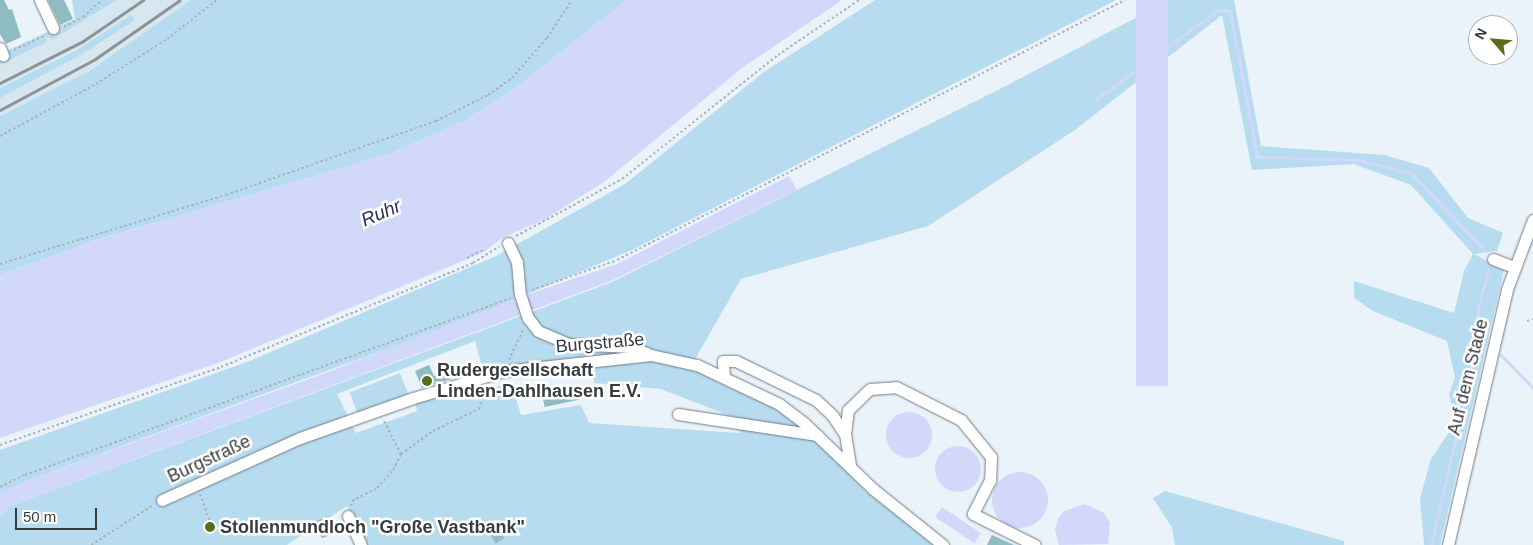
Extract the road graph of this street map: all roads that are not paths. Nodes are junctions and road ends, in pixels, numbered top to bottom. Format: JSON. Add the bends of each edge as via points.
{"nodes":[{"id":1,"x":40,"y":0,"type":"edge"},
{"id":2,"x":57,"y":29,"type":"road end"},
{"id":3,"x":1533,"y":220,"type":"edge"},
{"id":4,"x":508,"y":242,"type":"road end"},
{"id":5,"x":1493,"y":258,"type":"dead end"},
{"id":6,"x":1514,"y":267,"type":"junction"},
{"id":7,"x":651,"y":355,"type":"junction"},
{"id":8,"x":724,"y":377,"type":"junction"},
{"id":9,"x":678,"y":414,"type":"dead end"},
{"id":10,"x":845,"y":434,"type":"junction"},
{"id":11,"x":817,"y":435,"type":"junction"},
{"id":12,"x":852,"y":469,"type":"junction"},
{"id":13,"x":162,"y":500,"type":"road end"},
{"id":14,"x":348,"y":516,"type":"dead end"},
{"id":15,"x":361,"y":545,"type":"edge"},
{"id":16,"x":943,"y":545,"type":"edge"},
{"id":17,"x":1034,"y":545,"type":"edge"},
{"id":18,"x":1448,"y":545,"type":"edge"}],
"edges":[{"from":1,"to":2,"type":"street"},
{"from":3,"to":6,"type":"street","name":"Auf dem Stade"},
{"from":4,"to":7,"type":"street","via":[[517,262],[520,294],[528,318],[538,331],[557,340],[631,347]]},
{"from":5,"to":6,"type":"street"},
{"from":6,"to":18,"type":"street","name":"Auf dem Stade","via":[[1467,452]]},
{"from":7,"to":8,"type":"street","name":"Burgstraße","via":[[697,365]]},
{"from":7,"to":13,"type":"street","name":"Burgstraße","via":[[504,371],[378,410],[276,448]]},
{"from":8,"to":10,"type":"street","via":[[723,361],[736,362],[816,400]]},
{"from":8,"to":11,"type":"street","name":"Burgstraße","via":[[779,404]]},
{"from":9,"to":11,"type":"street"},
{"from":10,"to":12,"type":"street"},
{"from":10,"to":17,"type":"street","via":[[848,410],[870,389],[896,387],[961,420],[991,458],[990,480],[973,514]]},
{"from":11,"to":12,"type":"street","name":"Burgstraße"},
{"from":12,"to":16,"type":"street","name":"Burgstraße"},
{"from":14,"to":15,"type":"street"}]}
